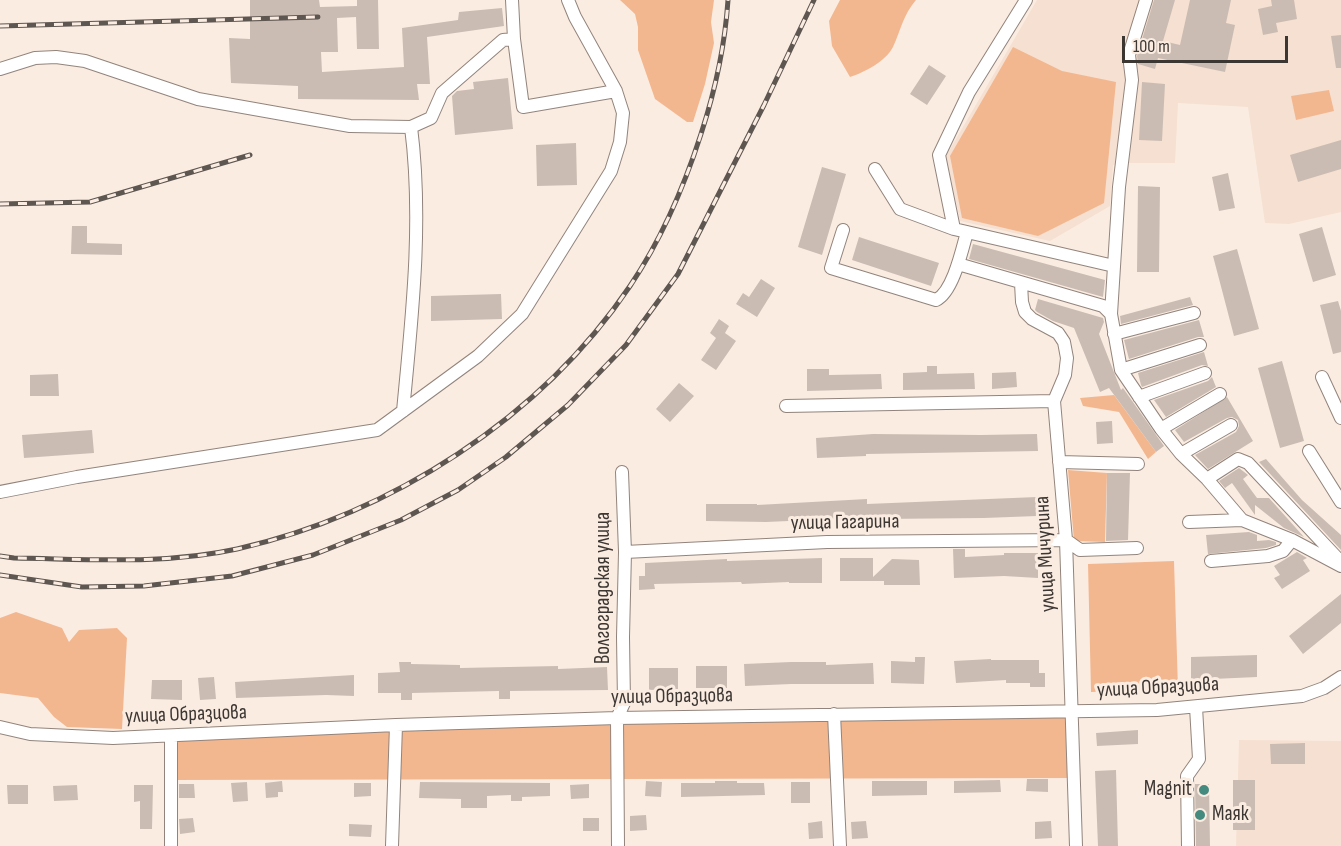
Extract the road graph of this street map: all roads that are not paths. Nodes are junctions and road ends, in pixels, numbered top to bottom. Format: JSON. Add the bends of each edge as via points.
{"nodes":[{"id":1,"x":512,"y":0,"type":"edge"},
{"id":2,"x":568,"y":0,"type":"edge"},
{"id":3,"x":1026,"y":0,"type":"edge"},
{"id":4,"x":1146,"y":0,"type":"edge"},
{"id":5,"x":514,"y":39,"type":"junction"},
{"id":6,"x":0,"y":69,"type":"edge"},
{"id":7,"x":616,"y":91,"type":"junction"},
{"id":8,"x":411,"y":127,"type":"junction"},
{"id":9,"x":875,"y":169,"type":"dead end"},
{"id":10,"x":954,"y":229,"type":"junction"},
{"id":11,"x":843,"y":230,"type":"dead end"},
{"id":12,"x":967,"y":232,"type":"junction"},
{"id":13,"x":958,"y":264,"type":"junction"},
{"id":14,"x":1114,"y":266,"type":"junction"},
{"id":15,"x":1021,"y":283,"type":"junction"},
{"id":16,"x":1111,"y":314,"type":"junction"},
{"id":17,"x":1194,"y":314,"type":"dead end"},
{"id":18,"x":1114,"y":334,"type":"junction"},
{"id":19,"x":1200,"y":345,"type":"dead end"},
{"id":20,"x":1121,"y":370,"type":"junction"},
{"id":21,"x":1205,"y":373,"type":"dead end"},
{"id":22,"x":1322,"y":377,"type":"dead end"},
{"id":23,"x":1220,"y":394,"type":"dead end"},
{"id":24,"x":1139,"y":397,"type":"junction"},
{"id":25,"x":1054,"y":401,"type":"junction"},
{"id":26,"x":786,"y":406,"type":"dead end"},
{"id":27,"x":403,"y":411,"type":"junction"},
{"id":28,"x":1341,"y":418,"type":"edge"},
{"id":29,"x":1231,"y":425,"type":"dead end"},
{"id":30,"x":1161,"y":429,"type":"junction"},
{"id":31,"x":1309,"y":451,"type":"dead end"},
{"id":32,"x":1181,"y":454,"type":"junction"},
{"id":33,"x":1059,"y":462,"type":"junction"},
{"id":34,"x":1138,"y":464,"type":"dead end"},
{"id":35,"x":622,"y":472,"type":"dead end"},
{"id":36,"x":1207,"y":479,"type":"junction"},
{"id":37,"x":0,"y":492,"type":"edge"},
{"id":38,"x":1341,"y":502,"type":"edge"},
{"id":39,"x":1242,"y":520,"type":"junction"},
{"id":40,"x":1189,"y":522,"type":"dead end"},
{"id":41,"x":1066,"y":540,"type":"junction"},
{"id":42,"x":1292,"y":540,"type":"junction"},
{"id":43,"x":1137,"y":548,"type":"dead end"},
{"id":44,"x":625,"y":552,"type":"junction"},
{"id":45,"x":1211,"y":561,"type":"dead end"},
{"id":46,"x":1341,"y":564,"type":"edge"},
{"id":47,"x":1341,"y":676,"type":"edge"},
{"id":48,"x":1196,"y":706,"type":"junction"},
{"id":49,"x":1073,"y":711,"type":"junction"},
{"id":50,"x":834,"y":714,"type":"junction"},
{"id":51,"x":616,"y":718,"type":"junction"},
{"id":52,"x":396,"y":725,"type":"junction"},
{"id":53,"x":0,"y":728,"type":"edge"},
{"id":54,"x":171,"y":735,"type":"junction"},
{"id":55,"x":171,"y":846,"type":"edge"},
{"id":56,"x":392,"y":846,"type":"edge"},
{"id":57,"x":618,"y":846,"type":"edge"},
{"id":58,"x":840,"y":846,"type":"edge"},
{"id":59,"x":1076,"y":846,"type":"edge"},
{"id":60,"x":1188,"y":846,"type":"edge"}],
"edges":[{"from":1,"to":5,"type":"street"},
{"from":2,"to":7,"type":"street"},
{"from":3,"to":10,"type":"street","via":[[969,92],[939,155]]},
{"from":4,"to":14,"type":"street","via":[[1129,55],[1132,80]]},
{"from":5,"to":7,"type":"street","via":[[523,107]]},
{"from":5,"to":8,"type":"street","via":[[503,40],[442,93],[431,118]]},
{"from":6,"to":8,"type":"street","via":[[35,58],[85,61],[198,99],[350,126]]},
{"from":7,"to":27,"type":"street","via":[[623,112],[620,142],[611,171],[522,314],[478,356]]},
{"from":8,"to":27,"type":"street","via":[[415,158],[415,289]]},
{"from":9,"to":10,"type":"street","via":[[900,209]]},
{"from":10,"to":12,"type":"street"},
{"from":11,"to":13,"type":"street","via":[[831,268],[936,300],[944,297]]},
{"from":12,"to":13,"type":"street"},
{"from":12,"to":14,"type":"street"},
{"from":13,"to":15,"type":"street"},
{"from":14,"to":16,"type":"street"},
{"from":15,"to":16,"type":"street","via":[[1103,306]]},
{"from":15,"to":25,"type":"street","name":"улица Мичурина","via":[[1025,312],[1058,333],[1064,342],[1065,375]]},
{"from":16,"to":18,"type":"street"},
{"from":17,"to":18,"type":"street"},
{"from":18,"to":20,"type":"street"},
{"from":19,"to":20,"type":"street"},
{"from":20,"to":24,"type":"street"},
{"from":21,"to":24,"type":"street"},
{"from":22,"to":28,"type":"street"},
{"from":23,"to":30,"type":"street"},
{"from":24,"to":30,"type":"street"},
{"from":25,"to":26,"type":"street"},
{"from":25,"to":33,"type":"street","name":"улица Мичурина"},
{"from":27,"to":37,"type":"street","via":[[377,430]]},
{"from":29,"to":32,"type":"street"},
{"from":30,"to":32,"type":"street"},
{"from":31,"to":38,"type":"street"},
{"from":32,"to":36,"type":"street"},
{"from":33,"to":34,"type":"street"},
{"from":33,"to":41,"type":"street","name":"улица Мичурина"},
{"from":35,"to":44,"type":"street","name":"Волгоградская улица"},
{"from":36,"to":39,"type":"street"},
{"from":36,"to":46,"type":"street","via":[[1238,459],[1248,463]]},
{"from":39,"to":40,"type":"street"},
{"from":39,"to":42,"type":"street"},
{"from":41,"to":43,"type":"street","via":[[1080,550]]},
{"from":41,"to":44,"type":"street","name":"улица Гагарина","via":[[828,542]]},
{"from":41,"to":49,"type":"street","name":"улица Мичурина"},
{"from":42,"to":45,"type":"street","via":[[1283,550],[1268,556]]},
{"from":42,"to":46,"type":"street"},
{"from":44,"to":51,"type":"street","name":"Волгоградская улица","via":[[624,703]]},
{"from":47,"to":48,"type":"street","name":"улица Образцова","via":[[1302,696]]},
{"from":48,"to":49,"type":"street","name":"улица Образцова"},
{"from":48,"to":60,"type":"street","via":[[1199,759],[1187,776]]},
{"from":49,"to":50,"type":"street","name":"улица Образцова"},
{"from":49,"to":59,"type":"street","name":"улица Мичурина"},
{"from":50,"to":51,"type":"street","name":"улица Образцова"},
{"from":50,"to":58,"type":"street"},
{"from":51,"to":52,"type":"street","name":"улица Образцова"},
{"from":51,"to":57,"type":"street","name":"Волгоградская улица"},
{"from":52,"to":54,"type":"street","name":"улица Образцова"},
{"from":52,"to":56,"type":"street"},
{"from":53,"to":54,"type":"street","name":"улица Образцова","via":[[30,734],[113,738]]},
{"from":54,"to":55,"type":"street"}]}
